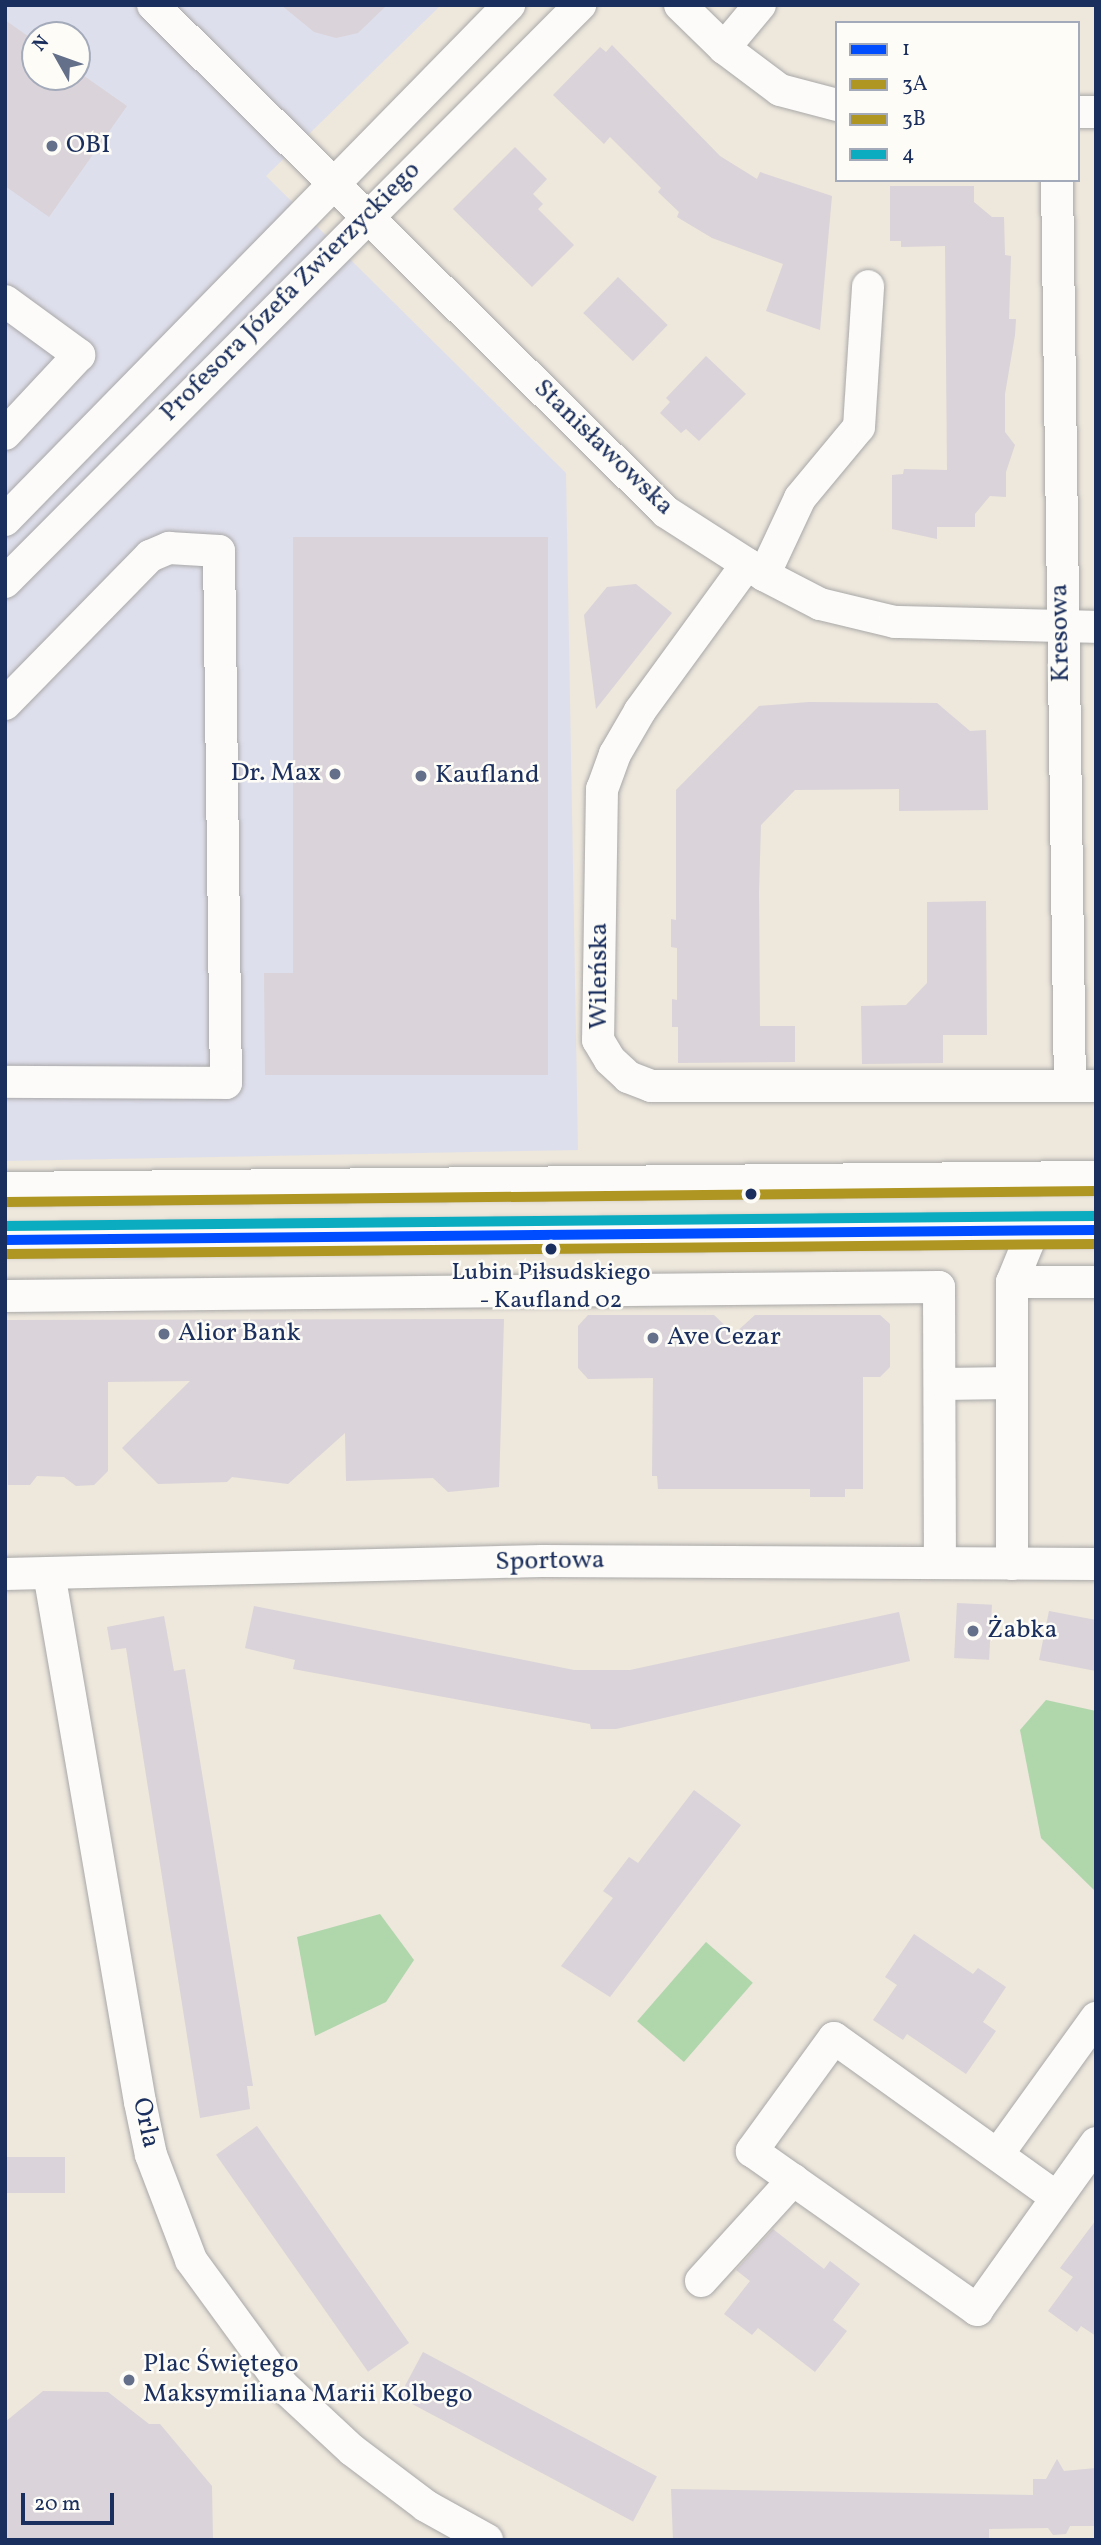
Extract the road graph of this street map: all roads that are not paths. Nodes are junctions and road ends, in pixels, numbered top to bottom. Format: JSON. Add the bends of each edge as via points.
{"nodes":[{"id":1,"x":153,"y":5,"type":"edge"},
{"id":2,"x":509,"y":5,"type":"edge"},
{"id":3,"x":580,"y":5,"type":"edge"},
{"id":4,"x":680,"y":5,"type":"edge"},
{"id":5,"x":760,"y":5,"type":"edge"},
{"id":6,"x":724,"y":48,"type":"junction"},
{"id":7,"x":835,"y":104,"type":"edge"},
{"id":8,"x":1057,"y":182,"type":"edge"},
{"id":9,"x":334,"y":183,"type":"junction"},
{"id":10,"x":367,"y":216,"type":"junction"},
{"id":11,"x":868,"y":286,"type":"dead end"},
{"id":12,"x":5,"y":301,"type":"edge"},
{"id":13,"x":5,"y":434,"type":"edge"},
{"id":14,"x":5,"y":520,"type":"edge"},
{"id":15,"x":755,"y":569,"type":"junction"},
{"id":16,"x":5,"y":582,"type":"edge"},
{"id":17,"x":1060,"y":627,"type":"junction"},
{"id":18,"x":1096,"y":627,"type":"edge"},
{"id":19,"x":9,"y":694,"type":"edge"},
{"id":20,"x":5,"y":1082,"type":"edge"},
{"id":21,"x":1083,"y":1086,"type":"edge"},
{"id":22,"x":1096,"y":1177,"type":"edge"},
{"id":23,"x":5,"y":1188,"type":"edge"},
{"id":24,"x":1096,"y":1230,"type":"edge"},
{"id":25,"x":1033,"y":1231,"type":"junction"},
{"id":26,"x":5,"y":1240,"type":"edge"},
{"id":27,"x":1012,"y":1282,"type":"junction"},
{"id":28,"x":1096,"y":1282,"type":"edge"},
{"id":29,"x":5,"y":1296,"type":"edge"},
{"id":30,"x":1012,"y":1383,"type":"junction"},
{"id":31,"x":941,"y":1384,"type":"junction"},
{"id":32,"x":940,"y":1562,"type":"junction"},
{"id":33,"x":1012,"y":1564,"type":"junction"},
{"id":34,"x":1096,"y":1564,"type":"edge"},
{"id":35,"x":49,"y":1573,"type":"junction"},
{"id":36,"x":5,"y":1574,"type":"edge"},
{"id":37,"x":1096,"y":2018,"type":"edge"},
{"id":38,"x":998,"y":2154,"type":"junction"},
{"id":39,"x":1092,"y":2155,"type":"edge"},
{"id":40,"x":793,"y":2180,"type":"junction"},
{"id":41,"x":1056,"y":2197,"type":"junction"},
{"id":42,"x":701,"y":2281,"type":"dead end"},
{"id":43,"x":487,"y":2540,"type":"edge"}],
"edges":[{"from":1,"to":9,"type":"street","name":"Stanisławowska"},
{"from":2,"to":9,"type":"street","name":"Profesora Józefa Zwierzyckiego"},
{"from":3,"to":10,"type":"street","name":"Profesora Józefa Zwierzyckiego"},
{"from":4,"to":6,"type":"street"},
{"from":5,"to":6,"type":"street"},
{"from":6,"to":7,"type":"street","via":[[780,90]]},
{"from":8,"to":17,"type":"street","name":"Kresowa"},
{"from":9,"to":10,"type":"street","name":"Stanisławowska"},
{"from":9,"to":14,"type":"street","name":"Profesora Józefa Zwierzyckiego"},
{"from":10,"to":15,"type":"street","name":"Stanisławowska","via":[[666,512]]},
{"from":10,"to":16,"type":"street","name":"Profesora Józefa Zwierzyckiego"},
{"from":11,"to":15,"type":"street","name":"Wileńska","via":[[859,427],[800,498]]},
{"from":12,"to":13,"type":"street","via":[[79,355]]},
{"from":15,"to":17,"type":"street","name":"Stanisławowska","via":[[820,604],[895,622]]},
{"from":15,"to":21,"type":"street","name":"Wileńska","via":[[640,711],[615,754],[602,789],[598,1040],[610,1060],[628,1077],[651,1086]]},
{"from":17,"to":18,"type":"street","name":"Stanisławowska"},
{"from":17,"to":21,"type":"street","name":"Kresowa"},
{"from":19,"to":20,"type":"street","via":[[150,556],[169,548],[219,551],[226,1083]]},
{"from":22,"to":23,"type":"street"},
{"from":24,"to":25,"type":"street"},
{"from":25,"to":26,"type":"street"},
{"from":25,"to":27,"type":"street"},
{"from":27,"to":28,"type":"street"},
{"from":27,"to":30,"type":"street"},
{"from":29,"to":31,"type":"street","via":[[939,1287]]},
{"from":30,"to":31,"type":"street"},
{"from":30,"to":33,"type":"street"},
{"from":31,"to":32,"type":"street"},
{"from":32,"to":33,"type":"street","name":"Sportowa"},
{"from":32,"to":35,"type":"street","name":"Sportowa","via":[[542,1561]]},
{"from":33,"to":34,"type":"street","name":"Sportowa"},
{"from":35,"to":36,"type":"street","name":"Sportowa"},
{"from":35,"to":43,"type":"street","name":"Orla","via":[[139,2102],[151,2155],[191,2260],[282,2385],[426,2506]]},
{"from":37,"to":38,"type":"street"},
{"from":38,"to":40,"type":"street","via":[[834,2038],[752,2151]]},
{"from":38,"to":41,"type":"street"},
{"from":39,"to":41,"type":"street"},
{"from":40,"to":41,"type":"street","via":[[977,2310]]},
{"from":40,"to":42,"type":"street"}]}
